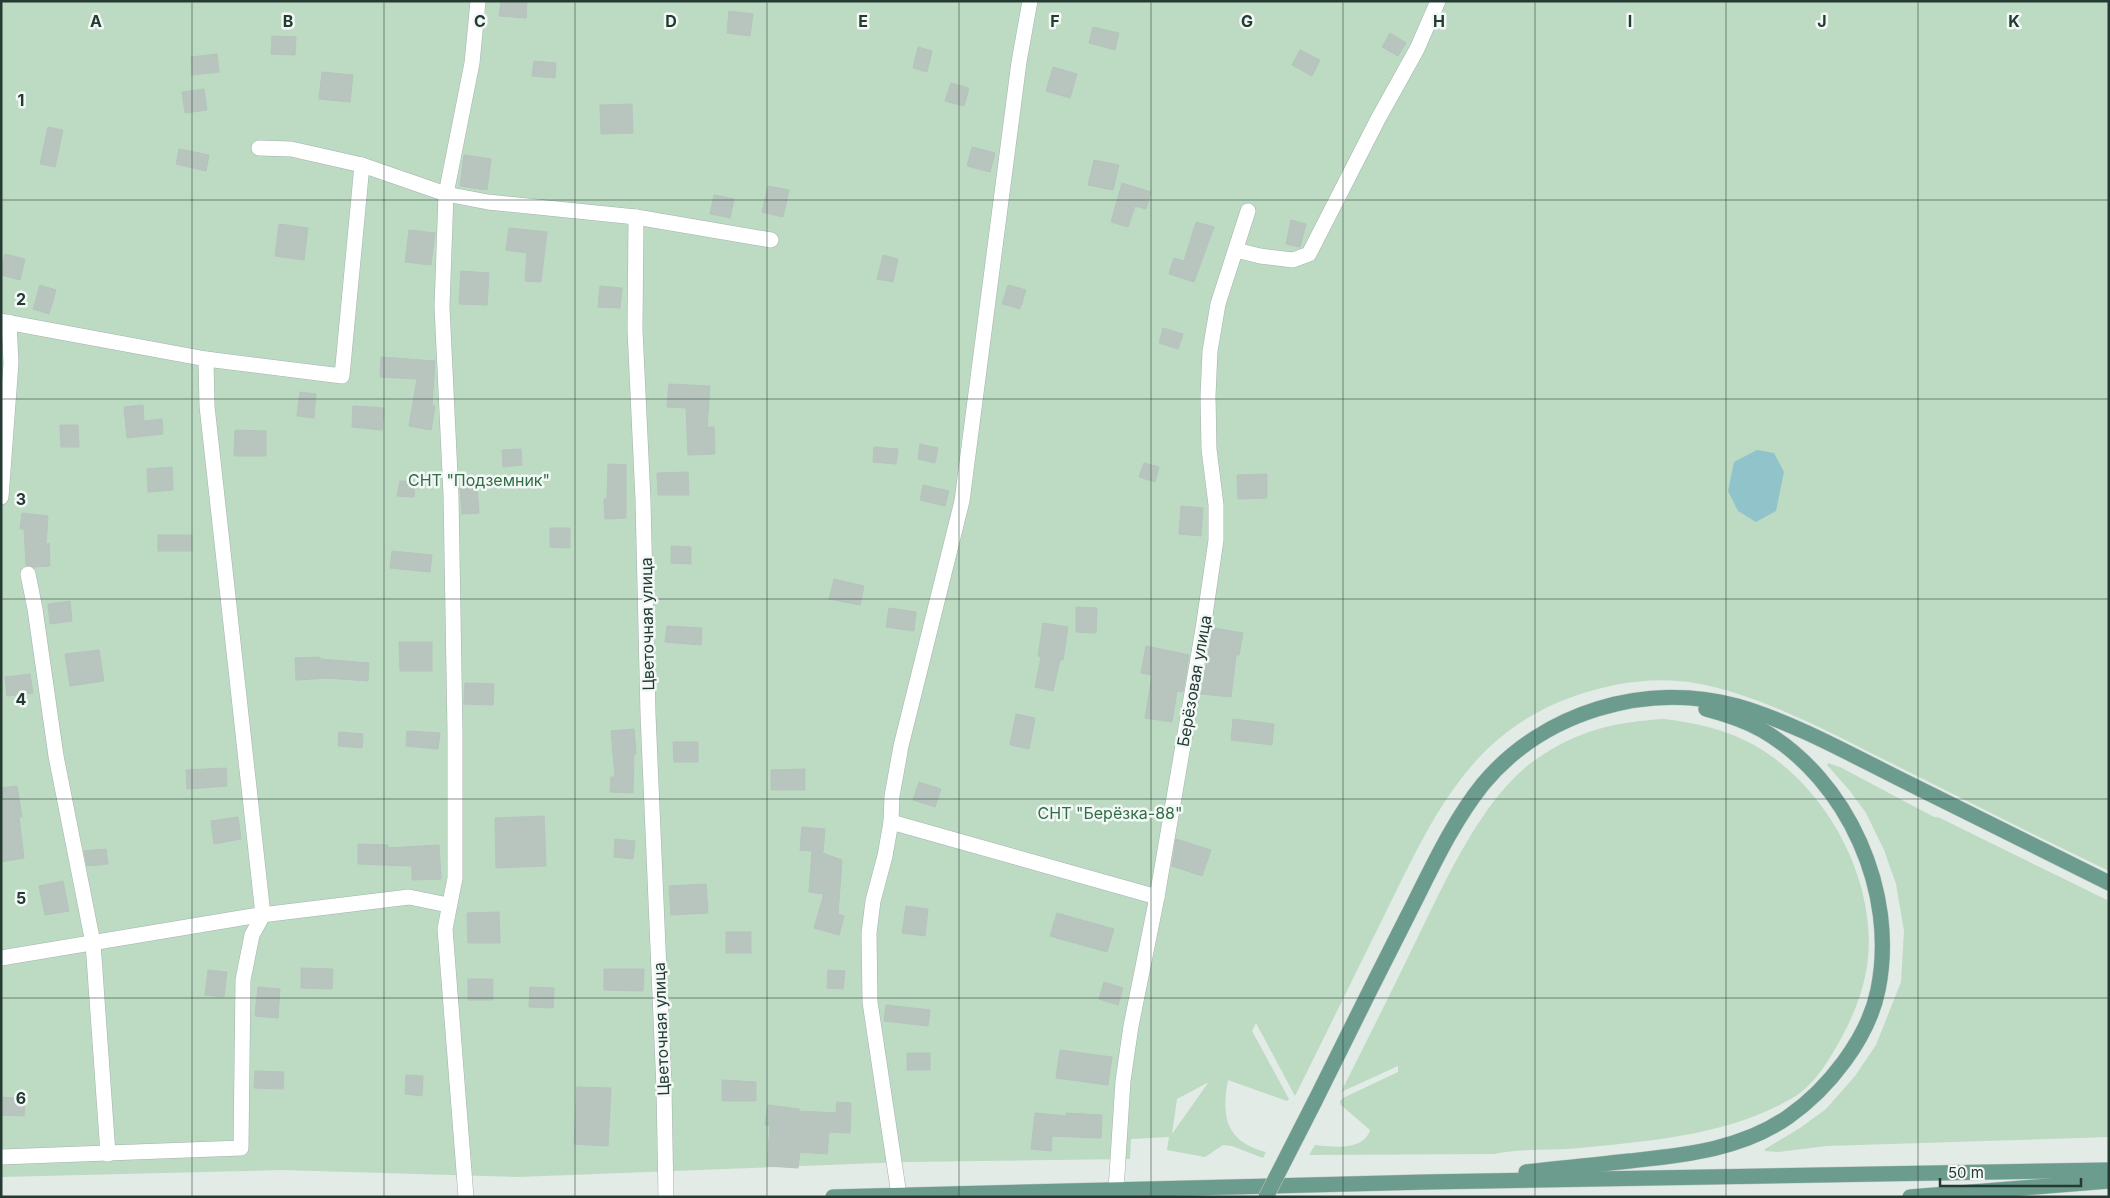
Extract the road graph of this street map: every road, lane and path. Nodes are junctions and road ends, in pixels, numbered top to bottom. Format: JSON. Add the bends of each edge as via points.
{"nodes":[{"id":1,"x":478,"y":1,"type":"edge"},
{"id":2,"x":1030,"y":1,"type":"edge"},
{"id":3,"x":1438,"y":1,"type":"edge"},
{"id":4,"x":259,"y":148,"type":"dead end"},
{"id":5,"x":362,"y":165,"type":"junction"},
{"id":6,"x":446,"y":194,"type":"junction"},
{"id":7,"x":1248,"y":211,"type":"dead end"},
{"id":8,"x":636,"y":217,"type":"junction"},
{"id":9,"x":771,"y":240,"type":"dead end"},
{"id":10,"x":1236,"y":250,"type":"junction"},
{"id":11,"x":5,"y":322,"type":"edge"},
{"id":12,"x":206,"y":359,"type":"junction"},
{"id":13,"x":1,"y":497,"type":"edge"},
{"id":14,"x":28,"y":574,"type":"dead end"},
{"id":15,"x":1640,"y":699,"type":"junction"},
{"id":16,"x":891,"y":822,"type":"junction"},
{"id":17,"x":2109,"y":883,"type":"edge"},
{"id":18,"x":1157,"y":897,"type":"junction"},
{"id":19,"x":448,"y":905,"type":"junction"},
{"id":20,"x":263,"y":915,"type":"junction"},
{"id":21,"x":93,"y":943,"type":"junction"},
{"id":22,"x":1,"y":958,"type":"edge"},
{"id":23,"x":108,"y":1154,"type":"junction"},
{"id":24,"x":1,"y":1157,"type":"edge"},
{"id":25,"x":2109,"y":1170,"type":"edge"},
{"id":26,"x":2109,"y":1181,"type":"edge"},
{"id":27,"x":1426,"y":1182,"type":"junction"},
{"id":28,"x":1116,"y":1190,"type":"junction"},
{"id":29,"x":899,"y":1195,"type":"junction"},
{"id":30,"x":466,"y":1197,"type":"edge"},
{"id":31,"x":666,"y":1197,"type":"edge"},
{"id":32,"x":833,"y":1197,"type":"edge"},
{"id":33,"x":1266,"y":1197,"type":"edge"},
{"id":34,"x":1910,"y":1197,"type":"edge"}],
"edges":[{"from":1,"to":6,"type":"street","via":[[472,63]]},
{"from":2,"to":16,"type":"street","via":[[1019,62],[962,501],[901,746]]},
{"from":3,"to":10,"type":"street","via":[[1417,49],[1309,254],[1293,260]]},
{"from":4,"to":5,"type":"street","via":[[292,149]]},
{"from":5,"to":6,"type":"street"},
{"from":5,"to":12,"type":"street","via":[[342,376]]},
{"from":6,"to":8,"type":"street","via":[[488,202]]},
{"from":6,"to":19,"type":"street","via":[[442,307],[451,495],[456,732],[455,878]]},
{"from":7,"to":10,"type":"street","name":"Берёзовая улица"},
{"from":8,"to":9,"type":"street"},
{"from":8,"to":31,"type":"street","name":"Цветочная улица","via":[[635,330],[644,500],[648,714]]},
{"from":10,"to":18,"type":"street","name":"Берёзовая улица","via":[[1218,304],[1210,351],[1209,449],[1216,505],[1216,540]]},
{"from":11,"to":12,"type":"street"},
{"from":11,"to":13,"type":"street","via":[[11,363]]},
{"from":12,"to":20,"type":"street","via":[[207,406]]},
{"from":14,"to":21,"type":"street","via":[[56,756]]},
{"from":15,"to":17,"type":"main road","via":[[1707,701],[1736,706],[1778,721]]},
{"from":15,"to":27,"type":"main road","via":[[1721,713],[1761,730],[1811,768],[1831,793],[1865,852],[1877,901],[1881,961],[1878,990],[1868,1018],[1838,1069],[1811,1100],[1754,1136],[1718,1149],[1682,1155]]},
{"from":15,"to":33,"type":"main road","bridge":true,"via":[[1602,707],[1549,729],[1503,762],[1482,785],[1443,845]]},
{"from":16,"to":18,"type":"street"},
{"from":16,"to":29,"type":"street","via":[[869,933],[868,970]]},
{"from":18,"to":28,"type":"street","name":"Берёзовая улица","via":[[1123,1081]]},
{"from":19,"to":20,"type":"street","via":[[409,897]]},
{"from":19,"to":30,"type":"street","via":[[445,929]]},
{"from":20,"to":21,"type":"street"},
{"from":20,"to":23,"type":"street","via":[[252,935],[244,980],[241,1148]]},
{"from":21,"to":22,"type":"street"},
{"from":21,"to":23,"type":"street"},
{"from":23,"to":24,"type":"street"},
{"from":25,"to":27,"type":"main road"},
{"from":26,"to":34,"type":"main road"},
{"from":27,"to":28,"type":"main road"},
{"from":28,"to":29,"type":"main road"},
{"from":29,"to":32,"type":"main road"}]}
